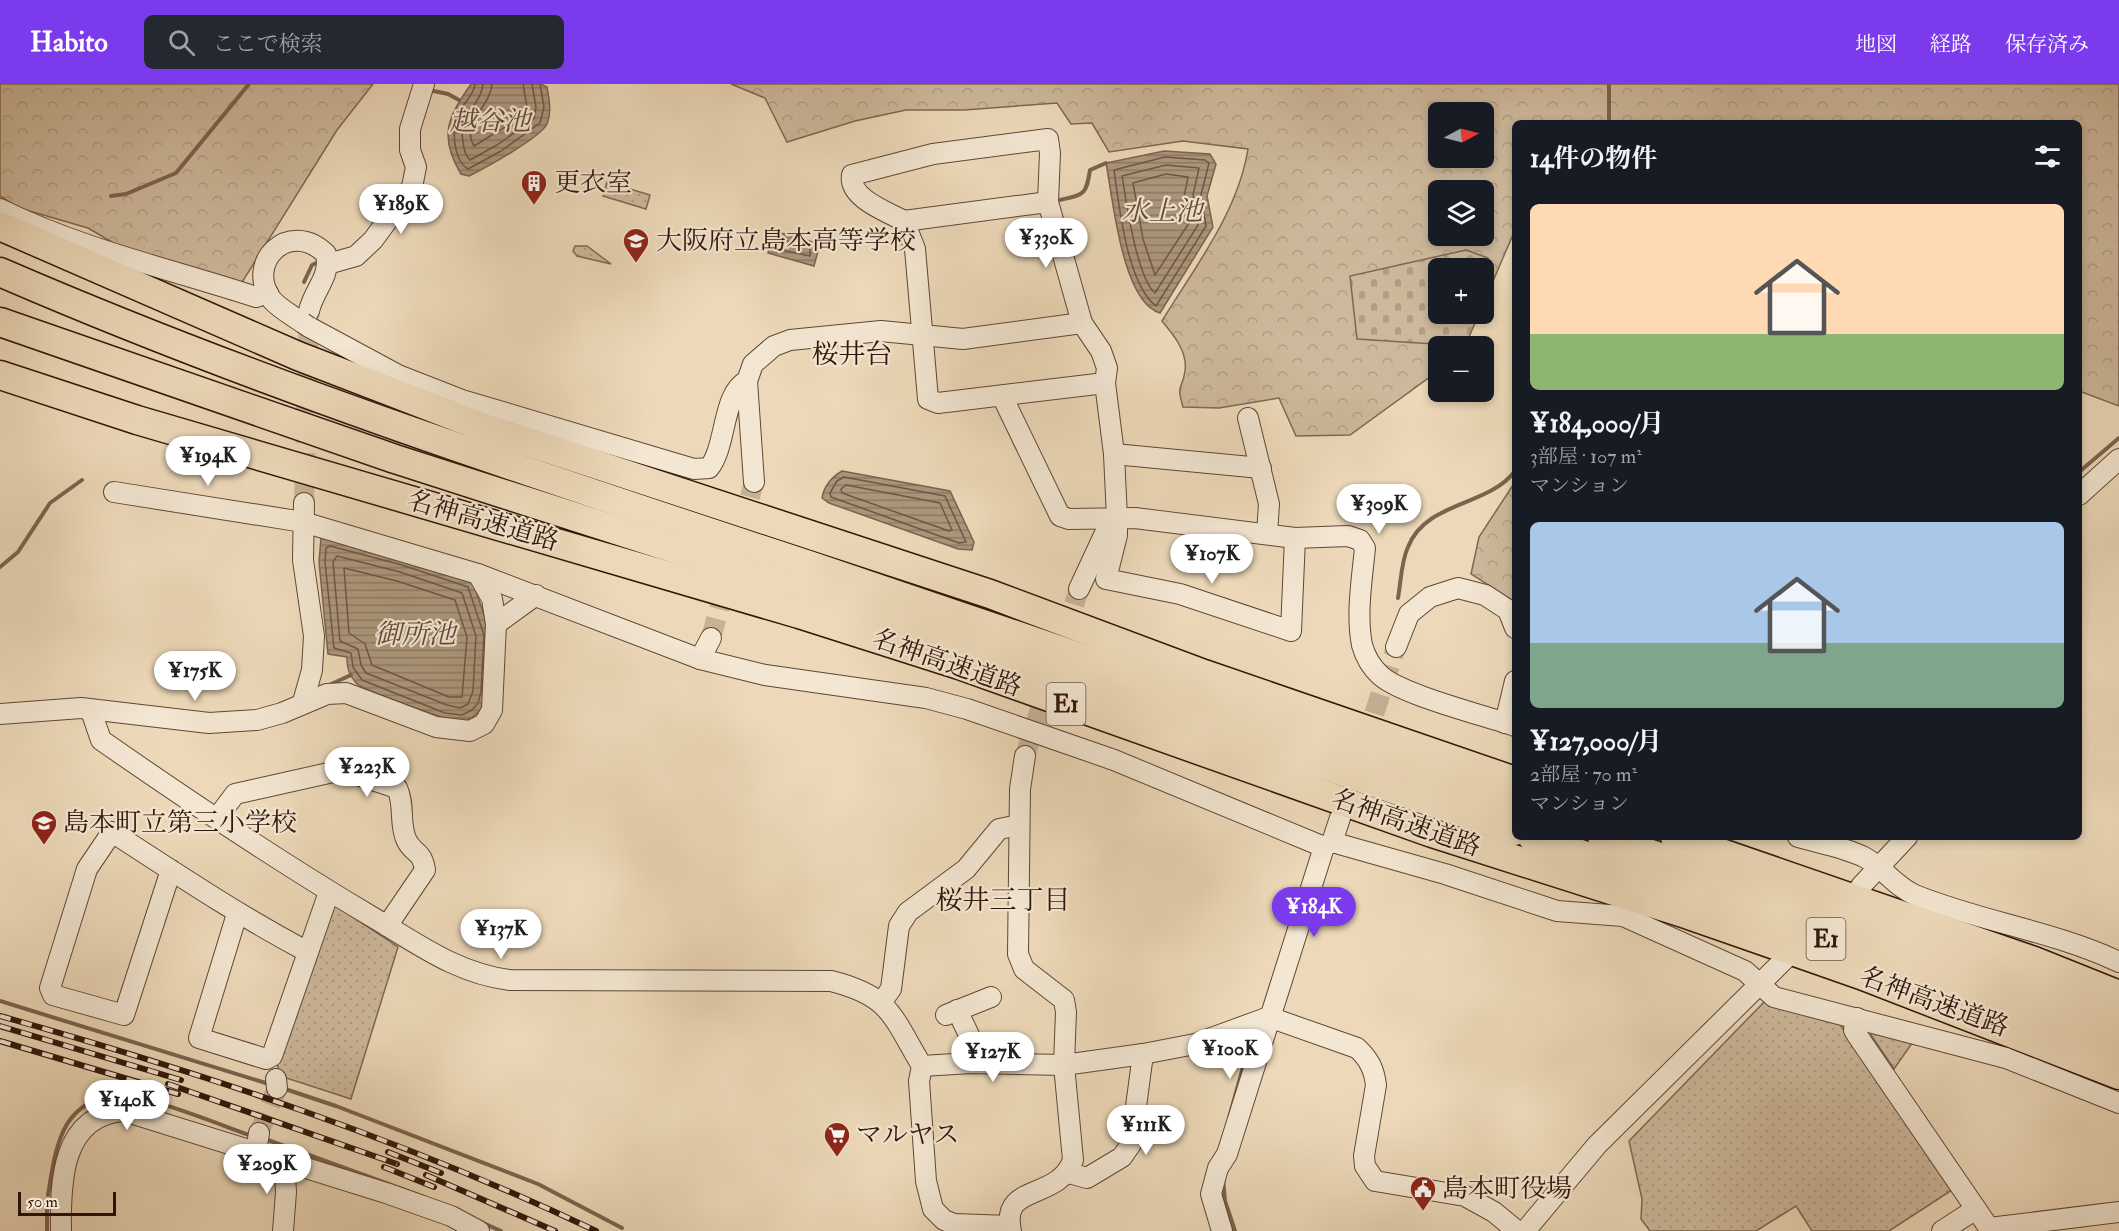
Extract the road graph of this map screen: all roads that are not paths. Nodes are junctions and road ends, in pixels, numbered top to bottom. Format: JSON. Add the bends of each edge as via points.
{"nodes":[{"id":1,"x":424,"y":84,"type":"edge"},
{"id":2,"x":1048,"y":202,"type":"junction"},
{"id":3,"x":0,"y":209,"type":"edge"},
{"id":4,"x":904,"y":220,"type":"junction"},
{"id":5,"x":0,"y":226,"type":"edge"},
{"id":6,"x":327,"y":261,"type":"junction"},
{"id":7,"x":0,"y":272,"type":"edge"},
{"id":8,"x":274,"y":301,"type":"junction"},
{"id":9,"x":307,"y":320,"type":"junction"},
{"id":10,"x":0,"y":322,"type":"edge"},
{"id":11,"x":1082,"y":323,"type":"junction"},
{"id":12,"x":922,"y":336,"type":"junction"},
{"id":13,"x":0,"y":375,"type":"edge"},
{"id":14,"x":747,"y":381,"type":"junction"},
{"id":15,"x":1105,"y":382,"type":"junction"},
{"id":16,"x":1002,"y":396,"type":"junction"},
{"id":17,"x":1248,"y":418,"type":"dead end"},
{"id":18,"x":1114,"y":454,"type":"junction"},
{"id":19,"x":2119,"y":459,"type":"edge"},
{"id":20,"x":1261,"y":468,"type":"junction"},
{"id":21,"x":754,"y":482,"type":"tunnel mouth"},
{"id":22,"x":114,"y":492,"type":"dead end"},
{"id":23,"x":2082,"y":492,"type":"edge"},
{"id":24,"x":301,"y":516,"type":"junction"},
{"id":25,"x":1117,"y":518,"type":"junction"},
{"id":26,"x":1267,"y":534,"type":"junction"},
{"id":27,"x":1295,"y":538,"type":"junction"},
{"id":28,"x":477,"y":574,"type":"junction"},
{"id":29,"x":1079,"y":589,"type":"tunnel mouth"},
{"id":30,"x":536,"y":596,"type":"junction"},
{"id":31,"x":1512,"y":620,"type":"edge"},
{"id":32,"x":496,"y":624,"type":"junction"},
{"id":33,"x":711,"y":638,"type":"tunnel mouth"},
{"id":34,"x":1396,"y":647,"type":"tunnel mouth"},
{"id":35,"x":700,"y":659,"type":"junction"},
{"id":36,"x":304,"y":698,"type":"junction"},
{"id":37,"x":1512,"y":707,"type":"edge"},
{"id":38,"x":91,"y":711,"type":"junction"},
{"id":39,"x":0,"y":714,"type":"edge"},
{"id":40,"x":1510,"y":724,"type":"edge"},
{"id":41,"x":1025,"y":756,"type":"tunnel mouth"},
{"id":42,"x":1512,"y":780,"type":"edge"},
{"id":43,"x":1512,"y":806,"type":"edge"},
{"id":44,"x":217,"y":818,"type":"junction"},
{"id":45,"x":1340,"y":818,"type":"dead end"},
{"id":46,"x":1019,"y":825,"type":"junction"},
{"id":47,"x":1512,"y":830,"type":"edge"},
{"id":48,"x":1541,"y":840,"type":"edge"},
{"id":49,"x":1611,"y":840,"type":"edge"},
{"id":50,"x":1684,"y":840,"type":"edge"},
{"id":51,"x":1808,"y":840,"type":"edge"},
{"id":52,"x":1904,"y":840,"type":"edge"},
{"id":53,"x":1328,"y":844,"type":"junction"},
{"id":54,"x":1879,"y":868,"type":"junction"},
{"id":55,"x":171,"y":870,"type":"junction"},
{"id":56,"x":1861,"y":886,"type":"dead end"},
{"id":57,"x":329,"y":892,"type":"junction"},
{"id":58,"x":237,"y":914,"type":"junction"},
{"id":59,"x":387,"y":926,"type":"junction"},
{"id":60,"x":306,"y":951,"type":"junction"},
{"id":61,"x":1785,"y":959,"type":"dead end"},
{"id":62,"x":2119,"y":962,"type":"edge"},
{"id":63,"x":1761,"y":983,"type":"junction"},
{"id":64,"x":2119,"y":995,"type":"edge"},
{"id":65,"x":991,"y":997,"type":"dead end"},
{"id":66,"x":882,"y":1001,"type":"junction"},
{"id":67,"x":1269,"y":1017,"type":"junction"},
{"id":68,"x":1857,"y":1018,"type":"junction"},
{"id":69,"x":2119,"y":1020,"type":"edge"},
{"id":70,"x":2119,"y":1048,"type":"edge"},
{"id":71,"x":1143,"y":1054,"type":"junction"},
{"id":72,"x":971,"y":1063,"type":"junction"},
{"id":73,"x":1064,"y":1065,"type":"junction"},
{"id":74,"x":922,"y":1066,"type":"junction"},
{"id":75,"x":2119,"y":1074,"type":"edge"},
{"id":76,"x":2119,"y":1102,"type":"edge"},
{"id":77,"x":284,"y":1160,"type":"junction"},
{"id":78,"x":1069,"y":1173,"type":"junction"},
{"id":79,"x":1976,"y":1209,"type":"junction"},
{"id":80,"x":2119,"y":1212,"type":"edge"},
{"id":81,"x":1010,"y":1228,"type":"edge"},
{"id":82,"x":1990,"y":1229,"type":"edge"},
{"id":83,"x":61,"y":1231,"type":"edge"},
{"id":84,"x":283,"y":1231,"type":"edge"},
{"id":85,"x":479,"y":1231,"type":"edge"},
{"id":86,"x":1222,"y":1231,"type":"edge"},
{"id":87,"x":1516,"y":1231,"type":"edge"},
{"id":88,"x":1525,"y":1231,"type":"edge"},
{"id":89,"x":1942,"y":1231,"type":"edge"}],
"edges":[{"from":1,"to":6,"type":"street","via":[[410,129],[412,187],[373,240],[356,255]]},
{"from":2,"to":4,"type":"street"},
{"from":2,"to":4,"type":"street","via":[[1048,140],[933,154],[852,175],[856,192]]},
{"from":2,"to":11,"type":"street"},
{"from":3,"to":8,"type":"street","via":[[139,263]]},
{"from":4,"to":12,"type":"street","via":[[915,249]]},
{"from":5,"to":42,"type":"highway","via":[[298,356],[485,428],[990,594],[1204,674]]},
{"from":6,"to":8,"type":"street","via":[[306,241],[290,240],[277,245],[266,261],[264,275]]},
{"from":6,"to":9,"type":"street","via":[[327,274],[313,295]]},
{"from":7,"to":43,"type":"highway","name":"名神高速道路","number":"E1","via":[[211,359],[446,444],[983,623]]},
{"from":8,"to":9,"type":"street"},
{"from":9,"to":14,"type":"street","via":[[398,375],[462,400],[694,469],[709,468],[717,459],[731,403],[741,384]]},
{"from":10,"to":47,"type":"highway","name":"名神高速道路","number":"E1","via":[[395,459],[965,642]]},
{"from":11,"to":12,"type":"street","via":[[963,339]]},
{"from":11,"to":15,"type":"street","via":[[1101,351],[1107,368]]},
{"from":12,"to":14,"type":"street","via":[[881,331],[790,340],[761,355]]},
{"from":12,"to":16,"type":"street","via":[[928,399],[938,403]]},
{"from":13,"to":75,"type":"highway","name":"名神高速道路","number":"E1","via":[[137,420],[799,614],[959,665],[1432,833],[1861,975]]},
{"from":14,"to":21,"type":"street"},
{"from":15,"to":16,"type":"street"},
{"from":15,"to":18,"type":"street"},
{"from":16,"to":25,"type":"street","via":[[1060,516]]},
{"from":17,"to":20,"type":"street"},
{"from":18,"to":20,"type":"street"},
{"from":18,"to":25,"type":"street"},
{"from":19,"to":23,"type":"street"},
{"from":20,"to":26,"type":"street","via":[[1269,504]]},
{"from":22,"to":24,"type":"street"},
{"from":24,"to":28,"type":"street"},
{"from":24,"to":36,"type":"street","via":[[314,636],[312,670]]},
{"from":25,"to":26,"type":"street"},
{"from":25,"to":27,"type":"street","via":[[1117,535],[1106,579],[1180,594],[1291,631]]},
{"from":25,"to":29,"type":"street","via":[[1106,531]]},
{"from":26,"to":27,"type":"street"},
{"from":27,"to":40,"type":"street","via":[[1348,536],[1360,540],[1365,548],[1360,627],[1363,646],[1368,660],[1382,676],[1401,687]]},
{"from":28,"to":30,"type":"street"},
{"from":28,"to":32,"type":"street","via":[[492,599]]},
{"from":30,"to":32,"type":"street"},
{"from":30,"to":35,"type":"street"},
{"from":31,"to":34,"type":"street","via":[[1508,610],[1485,595],[1458,588],[1430,597],[1409,614]]},
{"from":32,"to":36,"type":"street","via":[[492,710],[484,724],[470,731],[436,728],[346,693]]},
{"from":33,"to":35,"type":"street"},
{"from":35,"to":53,"type":"street","via":[[765,675],[926,698],[967,709],[1114,760]]},
{"from":36,"to":38,"type":"street","via":[[282,713],[257,720],[209,723]]},
{"from":37,"to":40,"type":"street"},
{"from":38,"to":39,"type":"street","via":[[81,708]]},
{"from":38,"to":44,"type":"street","via":[[101,740]]},
{"from":41,"to":46,"type":"street"},
{"from":44,"to":57,"type":"street"},
{"from":44,"to":59,"type":"street","via":[[236,794],[342,770],[397,788],[403,800],[400,813],[407,843],[423,857],[425,870]]},
{"from":45,"to":53,"type":"street"},
{"from":46,"to":66,"type":"street","via":[[999,829],[966,869],[908,912],[899,926],[891,990]]},
{"from":46,"to":73,"type":"street","via":[[1018,954],[1024,969],[1064,1000]]},
{"from":48,"to":70,"type":"highway","name":"名神高速道路","number":"E1","via":[[1968,990]]},
{"from":49,"to":69,"type":"highway","name":"名神高速道路","number":"E1"},
{"from":50,"to":64,"type":"highway","number":"E1","via":[[2034,961]]},
{"from":51,"to":54,"type":"street","via":[[1864,857]]},
{"from":52,"to":54,"type":"street"},
{"from":53,"to":63,"type":"street","via":[[1445,874],[1557,911],[1623,916],[1745,971]]},
{"from":53,"to":67,"type":"street"},
{"from":54,"to":56,"type":"street"},
{"from":54,"to":62,"type":"street","via":[[1897,886],[1913,894],[1990,921],[2046,933]]},
{"from":55,"to":55,"type":"street","via":[[112,832],[87,869],[50,988],[53,995],[124,1015]]},
{"from":55,"to":58,"type":"street"},
{"from":57,"to":59,"type":"street"},
{"from":57,"to":60,"type":"street"},
{"from":58,"to":60,"type":"street"},
{"from":58,"to":60,"type":"street","via":[[199,1038],[267,1059],[272,1056]]},
{"from":59,"to":66,"type":"street","via":[[427,952],[487,978],[554,982],[831,981],[864,990]]},
{"from":61,"to":63,"type":"street"},
{"from":63,"to":68,"type":"street","via":[[1774,997]]},
{"from":63,"to":88,"type":"street","via":[[1598,1145]]},
{"from":65,"to":72,"type":"street","via":[[951,1013],[969,1035]]},
{"from":66,"to":74,"type":"street"},
{"from":67,"to":71,"type":"street","via":[[1195,1044]]},
{"from":67,"to":86,"type":"street","via":[[1211,1194]]},
{"from":67,"to":87,"type":"street","via":[[1357,1048],[1368,1058],[1376,1085],[1364,1156],[1365,1166],[1375,1181],[1465,1196],[1494,1212]]},
{"from":68,"to":76,"type":"street","via":[[2006,1058]]},
{"from":68,"to":79,"type":"street","via":[[1857,1035]]},
{"from":71,"to":73,"type":"street"},
{"from":71,"to":78,"type":"street","via":[[1131,1144],[1122,1158],[1087,1178]]},
{"from":72,"to":73,"type":"street"},
{"from":72,"to":74,"type":"street"},
{"from":73,"to":78,"type":"street","via":[[1073,1144]]},
{"from":74,"to":81,"type":"street","via":[[919,1081],[926,1181],[933,1209],[954,1224]]},
{"from":77,"to":83,"type":"street","via":[[258,1142],[124,1111],[106,1112],[83,1126],[75,1138],[62,1185]]},
{"from":77,"to":84,"type":"street"},
{"from":77,"to":85,"type":"street","via":[[440,1212]]},
{"from":78,"to":81,"type":"street","via":[[1058,1183],[1014,1203],[1009,1214]]},
{"from":79,"to":82,"type":"street"},
{"from":79,"to":89,"type":"street"},
{"from":80,"to":82,"type":"street"}]}
